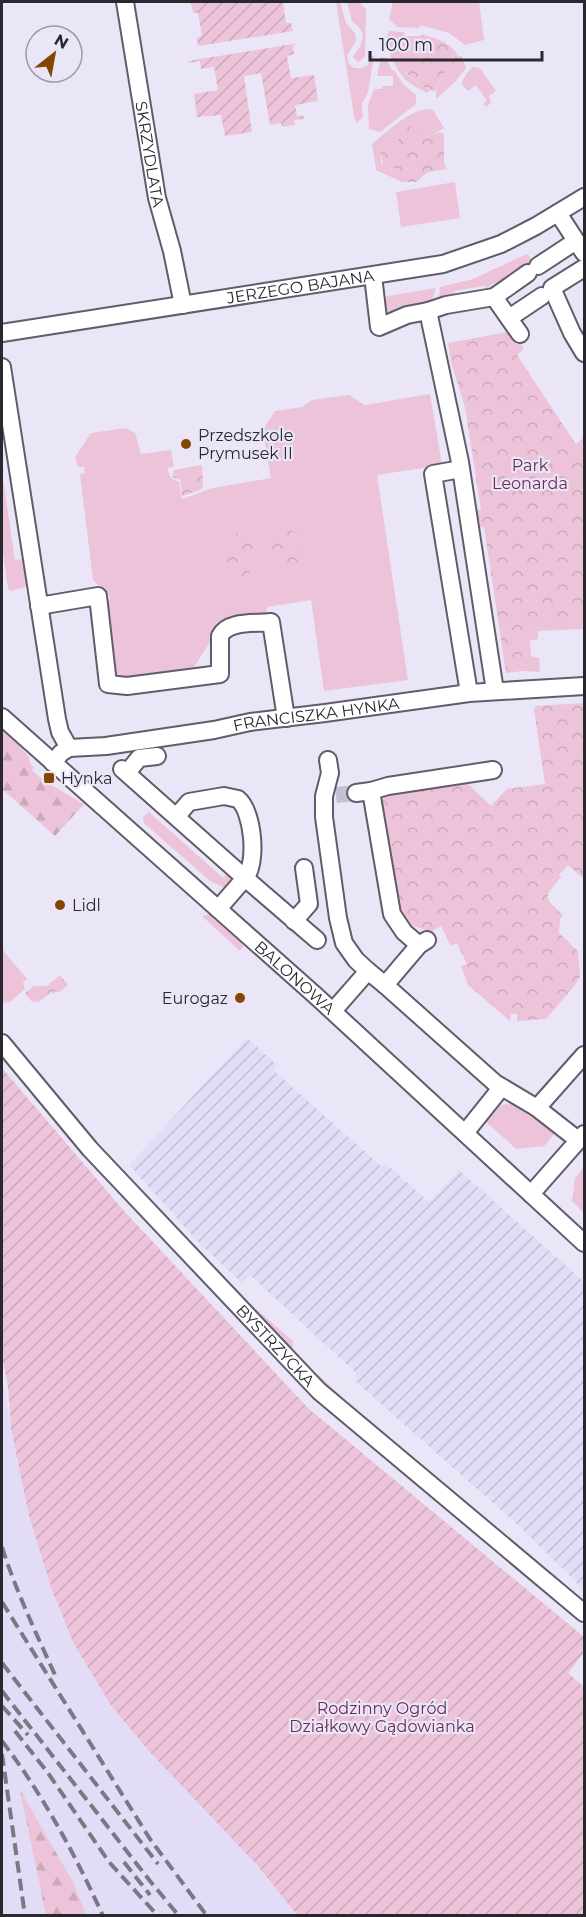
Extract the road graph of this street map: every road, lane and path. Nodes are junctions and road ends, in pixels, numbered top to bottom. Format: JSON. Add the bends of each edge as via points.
{"nodes":[{"id":1,"x":124,"y":2,"type":"edge"},
{"id":2,"x":585,"y":196,"type":"edge"},
{"id":3,"x":558,"y":213,"type":"junction"},
{"id":4,"x":580,"y":247,"type":"edge"},
{"id":5,"x":585,"y":268,"type":"edge"},
{"id":6,"x":373,"y":276,"type":"junction"},
{"id":7,"x":542,"y":296,"type":"dead end"},
{"id":8,"x":494,"y":297,"type":"junction"},
{"id":9,"x":183,"y":305,"type":"junction"},
{"id":10,"x":428,"y":311,"type":"junction"},
{"id":11,"x":509,"y":318,"type":"junction"},
{"id":12,"x":2,"y":333,"type":"edge"},
{"id":13,"x":520,"y":334,"type":"dead end"},
{"id":14,"x":585,"y":353,"type":"edge"},
{"id":15,"x":2,"y":367,"type":"edge"},
{"id":16,"x":461,"y":469,"type":"junction"},
{"id":17,"x":478,"y":578,"type":"junction"},
{"id":18,"x":451,"y":583,"type":"junction"},
{"id":19,"x":39,"y":606,"type":"junction"},
{"id":20,"x":585,"y":686,"type":"edge"},
{"id":21,"x":495,"y":691,"type":"junction"},
{"id":22,"x":469,"y":693,"type":"junction"},
{"id":23,"x":2,"y":717,"type":"edge"},
{"id":24,"x":286,"y":718,"type":"junction"},
{"id":25,"x":69,"y":748,"type":"junction"},
{"id":26,"x":157,"y":756,"type":"dead end"},
{"id":27,"x":328,"y":760,"type":"dead end"},
{"id":28,"x":53,"y":763,"type":"junction"},
{"id":29,"x":493,"y":770,"type":"dead end"},
{"id":30,"x":176,"y":817,"type":"junction"},
{"id":31,"x":304,"y":867,"type":"dead end"},
{"id":32,"x":245,"y":878,"type":"junction"},
{"id":33,"x":218,"y":909,"type":"junction"},
{"id":34,"x":294,"y":921,"type":"junction"},
{"id":35,"x":317,"y":940,"type":"dead end"},
{"id":36,"x":368,"y":971,"type":"junction"},
{"id":37,"x":385,"y":985,"type":"junction"},
{"id":38,"x":333,"y":1011,"type":"junction"},
{"id":39,"x":2,"y":1043,"type":"edge"},
{"id":40,"x":585,"y":1055,"type":"edge"},
{"id":41,"x":501,"y":1088,"type":"junction"},
{"id":42,"x":537,"y":1108,"type":"junction"},
{"id":43,"x":465,"y":1133,"type":"junction"},
{"id":44,"x":581,"y":1137,"type":"edge"},
{"id":45,"x":531,"y":1194,"type":"junction"},
{"id":46,"x":585,"y":1243,"type":"edge"},
{"id":47,"x":585,"y":1613,"type":"edge"}],
"edges":[{"from":1,"to":9,"type":"street","name":"SKRZYDLATA","via":[[157,198]]},
{"from":2,"to":3,"type":"street","name":"JERZEGO BAJANA"},
{"from":3,"to":4,"type":"street"},
{"from":3,"to":6,"type":"street","name":"JERZEGO BAJANA","via":[[474,255]]},
{"from":4,"to":8,"type":"street","via":[[533,270]]},
{"from":5,"to":14,"type":"street","via":[[552,288]]},
{"from":6,"to":9,"type":"street","name":"JERZEGO BAJANA"},
{"from":6,"to":10,"type":"street","via":[[379,327],[406,315]]},
{"from":7,"to":11,"type":"street"},
{"from":8,"to":10,"type":"street"},
{"from":8,"to":11,"type":"street"},
{"from":9,"to":12,"type":"street","name":"JERZEGO BAJANA"},
{"from":10,"to":16,"type":"street"},
{"from":11,"to":13,"type":"street"},
{"from":15,"to":19,"type":"street"},
{"from":16,"to":17,"type":"street"},
{"from":16,"to":18,"type":"street","via":[[433,474]]},
{"from":17,"to":18,"type":"street"},
{"from":17,"to":21,"type":"street"},
{"from":18,"to":22,"type":"street"},
{"from":19,"to":24,"type":"street","via":[[98,596],[108,684],[127,686],[220,674],[223,631],[232,626],[272,622]]},
{"from":19,"to":25,"type":"street","via":[[57,719]]},
{"from":20,"to":21,"type":"street","name":"FRANCISZKA HYNKA"},
{"from":21,"to":22,"type":"street","name":"FRANCISZKA HYNKA"},
{"from":22,"to":24,"type":"street","name":"FRANCISZKA HYNKA"},
{"from":23,"to":28,"type":"street","name":"BALONOWA"},
{"from":24,"to":25,"type":"street","name":"FRANCISZKA HYNKA","via":[[106,746]]},
{"from":25,"to":28,"type":"street"},
{"from":26,"to":30,"type":"street","via":[[139,759],[125,771]]},
{"from":27,"to":36,"type":"street","via":[[330,796],[324,816],[341,934],[350,952]]},
{"from":28,"to":33,"type":"street","name":"BALONOWA"},
{"from":29,"to":37,"type":"street","via":[[363,792],[392,914],[404,932],[423,943]]},
{"from":30,"to":32,"type":"street"},
{"from":30,"to":32,"type":"street","via":[[189,802],[229,796],[242,802],[253,849],[253,861]]},
{"from":31,"to":34,"type":"street","via":[[309,904]]},
{"from":32,"to":33,"type":"street"},
{"from":32,"to":34,"type":"street"},
{"from":33,"to":38,"type":"street","name":"BALONOWA"},
{"from":34,"to":35,"type":"street"},
{"from":36,"to":37,"type":"street"},
{"from":36,"to":38,"type":"street"},
{"from":37,"to":41,"type":"street"},
{"from":38,"to":43,"type":"street","name":"BALONOWA"},
{"from":39,"to":47,"type":"street","name":"BYSTRZYCKA","via":[[90,1149],[319,1391]]},
{"from":40,"to":42,"type":"street"},
{"from":41,"to":42,"type":"street"},
{"from":41,"to":43,"type":"street"},
{"from":42,"to":44,"type":"street"},
{"from":43,"to":45,"type":"street","name":"BALONOWA"},
{"from":44,"to":45,"type":"street"},
{"from":45,"to":46,"type":"street","name":"BALONOWA"}]}
